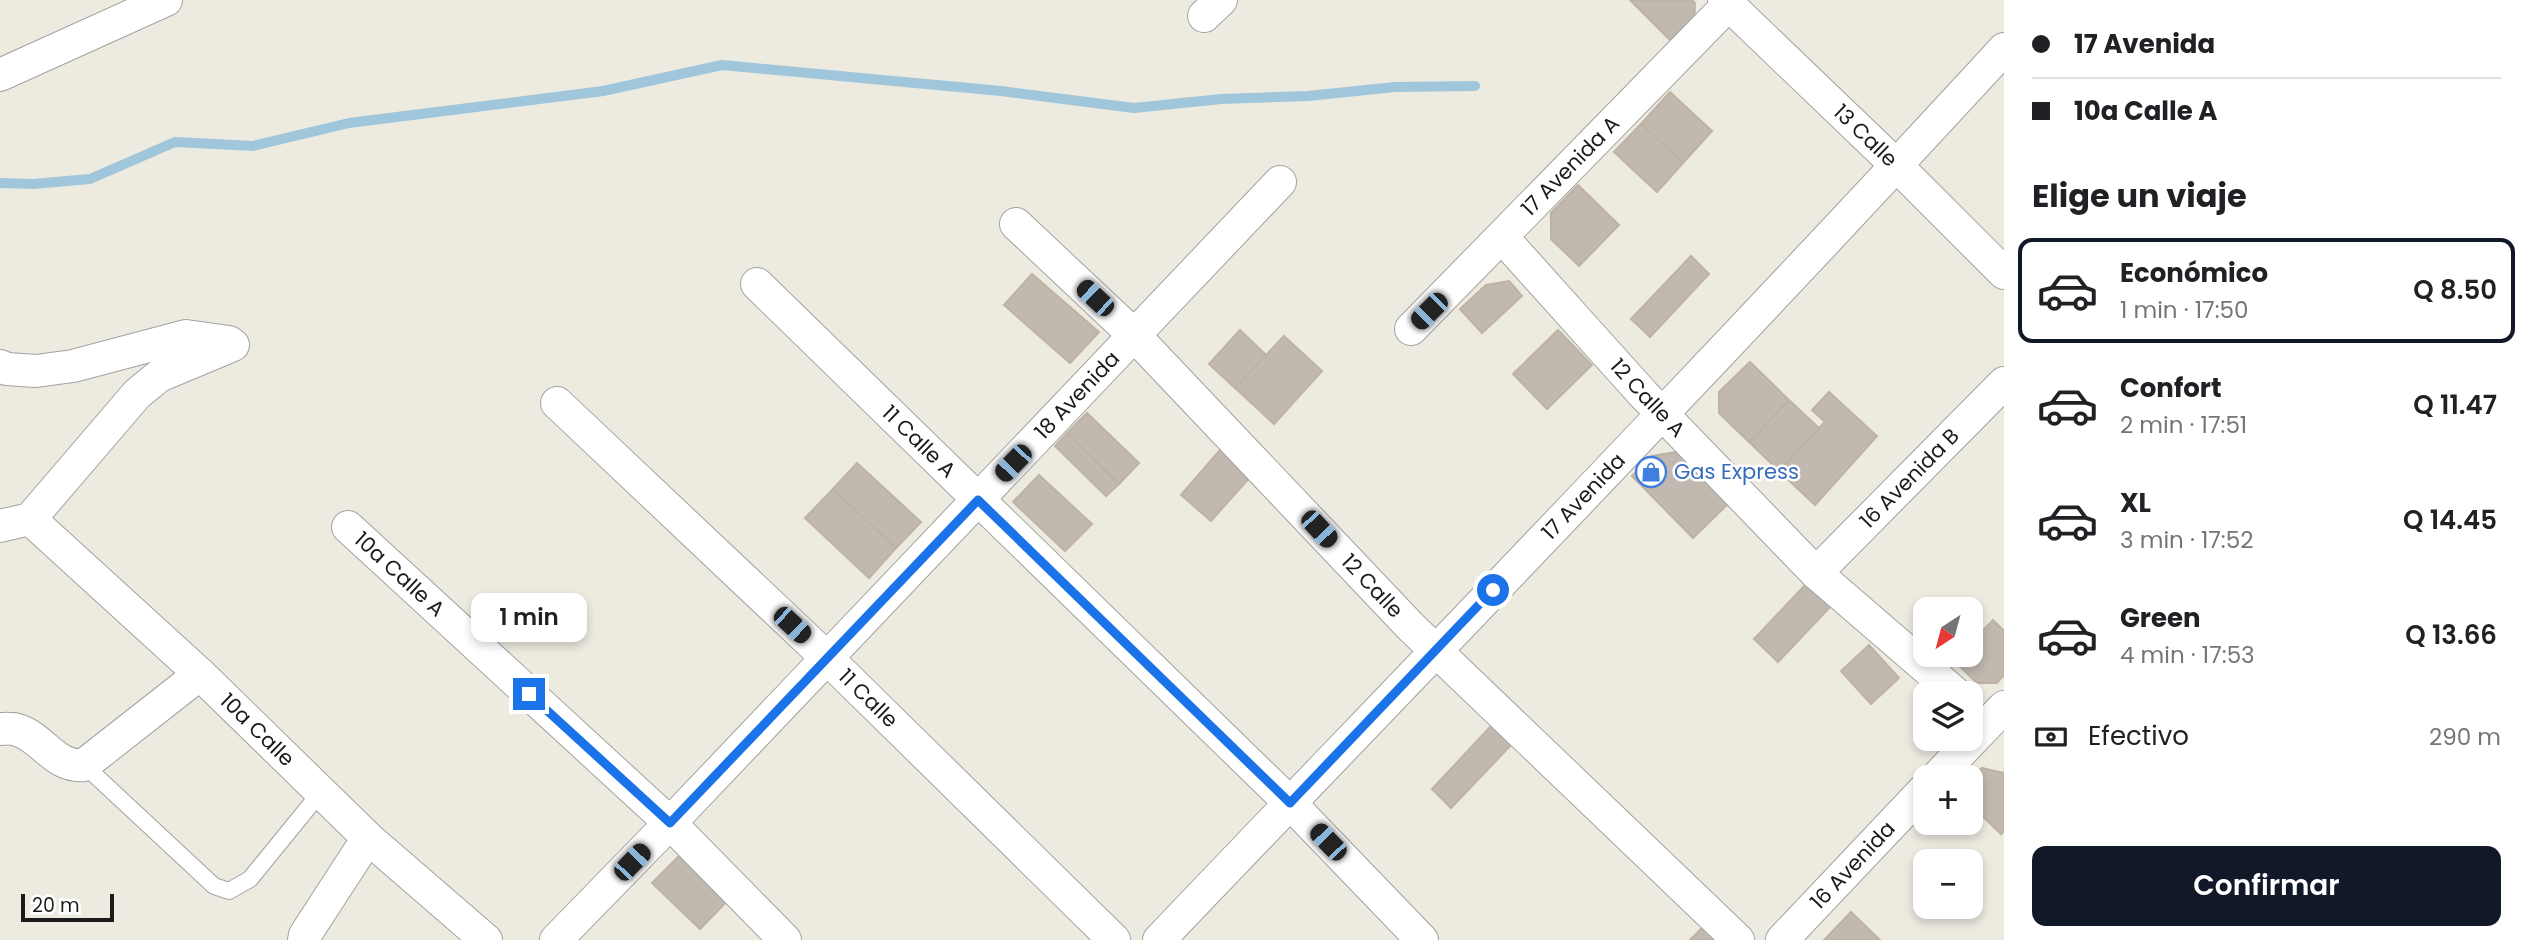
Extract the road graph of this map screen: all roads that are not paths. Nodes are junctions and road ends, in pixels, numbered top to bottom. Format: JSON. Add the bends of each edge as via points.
{"nodes":[{"id":1,"x":166,"y":0,"type":"edge"},
{"id":2,"x":1727,"y":2,"type":"edge"},
{"id":3,"x":2004,"y":49,"type":"edge"},
{"id":4,"x":0,"y":75,"type":"edge"},
{"id":5,"x":1896,"y":165,"type":"junction"},
{"id":6,"x":1280,"y":182,"type":"dead end"},
{"id":7,"x":1016,"y":224,"type":"dead end"},
{"id":8,"x":1502,"y":237,"type":"junction"},
{"id":9,"x":2004,"y":273,"type":"edge"},
{"id":10,"x":757,"y":284,"type":"dead end"},
{"id":11,"x":1411,"y":329,"type":"dead end"},
{"id":12,"x":1134,"y":335,"type":"junction"},
{"id":13,"x":0,"y":366,"type":"edge"},
{"id":14,"x":2004,"y":383,"type":"edge"},
{"id":15,"x":557,"y":403,"type":"dead end"},
{"id":16,"x":1663,"y":415,"type":"junction"},
{"id":17,"x":978,"y":500,"type":"junction"},
{"id":18,"x":30,"y":519,"type":"junction"},
{"id":19,"x":0,"y":526,"type":"edge"},
{"id":20,"x":348,"y":527,"type":"dead end"},
{"id":21,"x":1816,"y":573,"type":"junction"},
{"id":22,"x":1435,"y":650,"type":"junction"},
{"id":23,"x":827,"y":658,"type":"junction"},
{"id":24,"x":200,"y":674,"type":"junction"},
{"id":25,"x":1941,"y":681,"type":"edge"},
{"id":26,"x":1992,"y":719,"type":"edge"},
{"id":27,"x":0,"y":729,"type":"edge"},
{"id":28,"x":84,"y":765,"type":"junction"},
{"id":29,"x":1948,"y":765,"type":"edge"},
{"id":30,"x":320,"y":793,"type":"junction"},
{"id":31,"x":1913,"y":802,"type":"edge"},
{"id":32,"x":1290,"y":803,"type":"junction"},
{"id":33,"x":670,"y":823,"type":"junction"},
{"id":34,"x":368,"y":838,"type":"junction"},
{"id":35,"x":304,"y":940,"type":"edge"},
{"id":36,"x":486,"y":940,"type":"edge"},
{"id":37,"x":556,"y":940,"type":"edge"},
{"id":38,"x":786,"y":940,"type":"edge"},
{"id":39,"x":1114,"y":940,"type":"edge"},
{"id":40,"x":1159,"y":940,"type":"edge"},
{"id":41,"x":1422,"y":940,"type":"edge"},
{"id":42,"x":1738,"y":940,"type":"edge"},
{"id":43,"x":1782,"y":940,"type":"edge"}],
"edges":[{"from":1,"to":4,"type":"street"},
{"from":2,"to":5,"type":"street","name":"13 Calle"},
{"from":2,"to":8,"type":"street","name":"17 Avenida A"},
{"from":3,"to":5,"type":"street","name":"17 Avenida"},
{"from":5,"to":9,"type":"street","name":"13 Calle"},
{"from":5,"to":16,"type":"street","name":"17 Avenida"},
{"from":6,"to":12,"type":"street","name":"18 Avenida"},
{"from":7,"to":12,"type":"street","name":"12 Calle"},
{"from":8,"to":11,"type":"street","name":"17 Avenida A"},
{"from":8,"to":16,"type":"street","name":"12 Calle A"},
{"from":10,"to":17,"type":"street","name":"11 Calle A"},
{"from":12,"to":17,"type":"street","name":"18 Avenida"},
{"from":12,"to":22,"type":"street","name":"12 Calle"},
{"from":13,"to":18,"type":"street","via":[[36,371],[73,366],[186,336],[233,344],[159,376],[137,394]]},
{"from":14,"to":21,"type":"street","name":"16 Avenida B"},
{"from":15,"to":23,"type":"street","name":"11 Calle"},
{"from":16,"to":21,"type":"street","name":"12 Calle A"},
{"from":16,"to":22,"type":"street","name":"17 Avenida"},
{"from":17,"to":23,"type":"street","name":"18 Avenida"},
{"from":17,"to":32,"type":"street","name":"11 Calle A"},
{"from":18,"to":19,"type":"street"},
{"from":18,"to":24,"type":"street","name":"10a Calle"},
{"from":20,"to":33,"type":"street","name":"10a Calle A"},
{"from":21,"to":25,"type":"street","name":"12 Calle A"},
{"from":22,"to":32,"type":"street","name":"17 Avenida"},
{"from":22,"to":42,"type":"street","name":"12 Calle"},
{"from":23,"to":33,"type":"street","name":"18 Avenida"},
{"from":23,"to":39,"type":"street","name":"11 Calle"},
{"from":24,"to":28,"type":"street"},
{"from":24,"to":30,"type":"street","name":"10a Calle"},
{"from":26,"to":29,"type":"street"},
{"from":27,"to":28,"type":"street","via":[[16,729],[63,762]]},
{"from":28,"to":30,"type":"lane","via":[[214,886],[229,891],[250,879]]},
{"from":30,"to":34,"type":"street","name":"10a Calle"},
{"from":31,"to":43,"type":"street","name":"16 Avenida"},
{"from":32,"to":40,"type":"street","name":"17 Avenida"},
{"from":32,"to":41,"type":"street","name":"11 Calle A"},
{"from":33,"to":37,"type":"street","name":"18 Avenida"},
{"from":33,"to":38,"type":"street","name":"10a Calle A"},
{"from":34,"to":35,"type":"street"},
{"from":34,"to":36,"type":"street","name":"10a Calle"}]}
